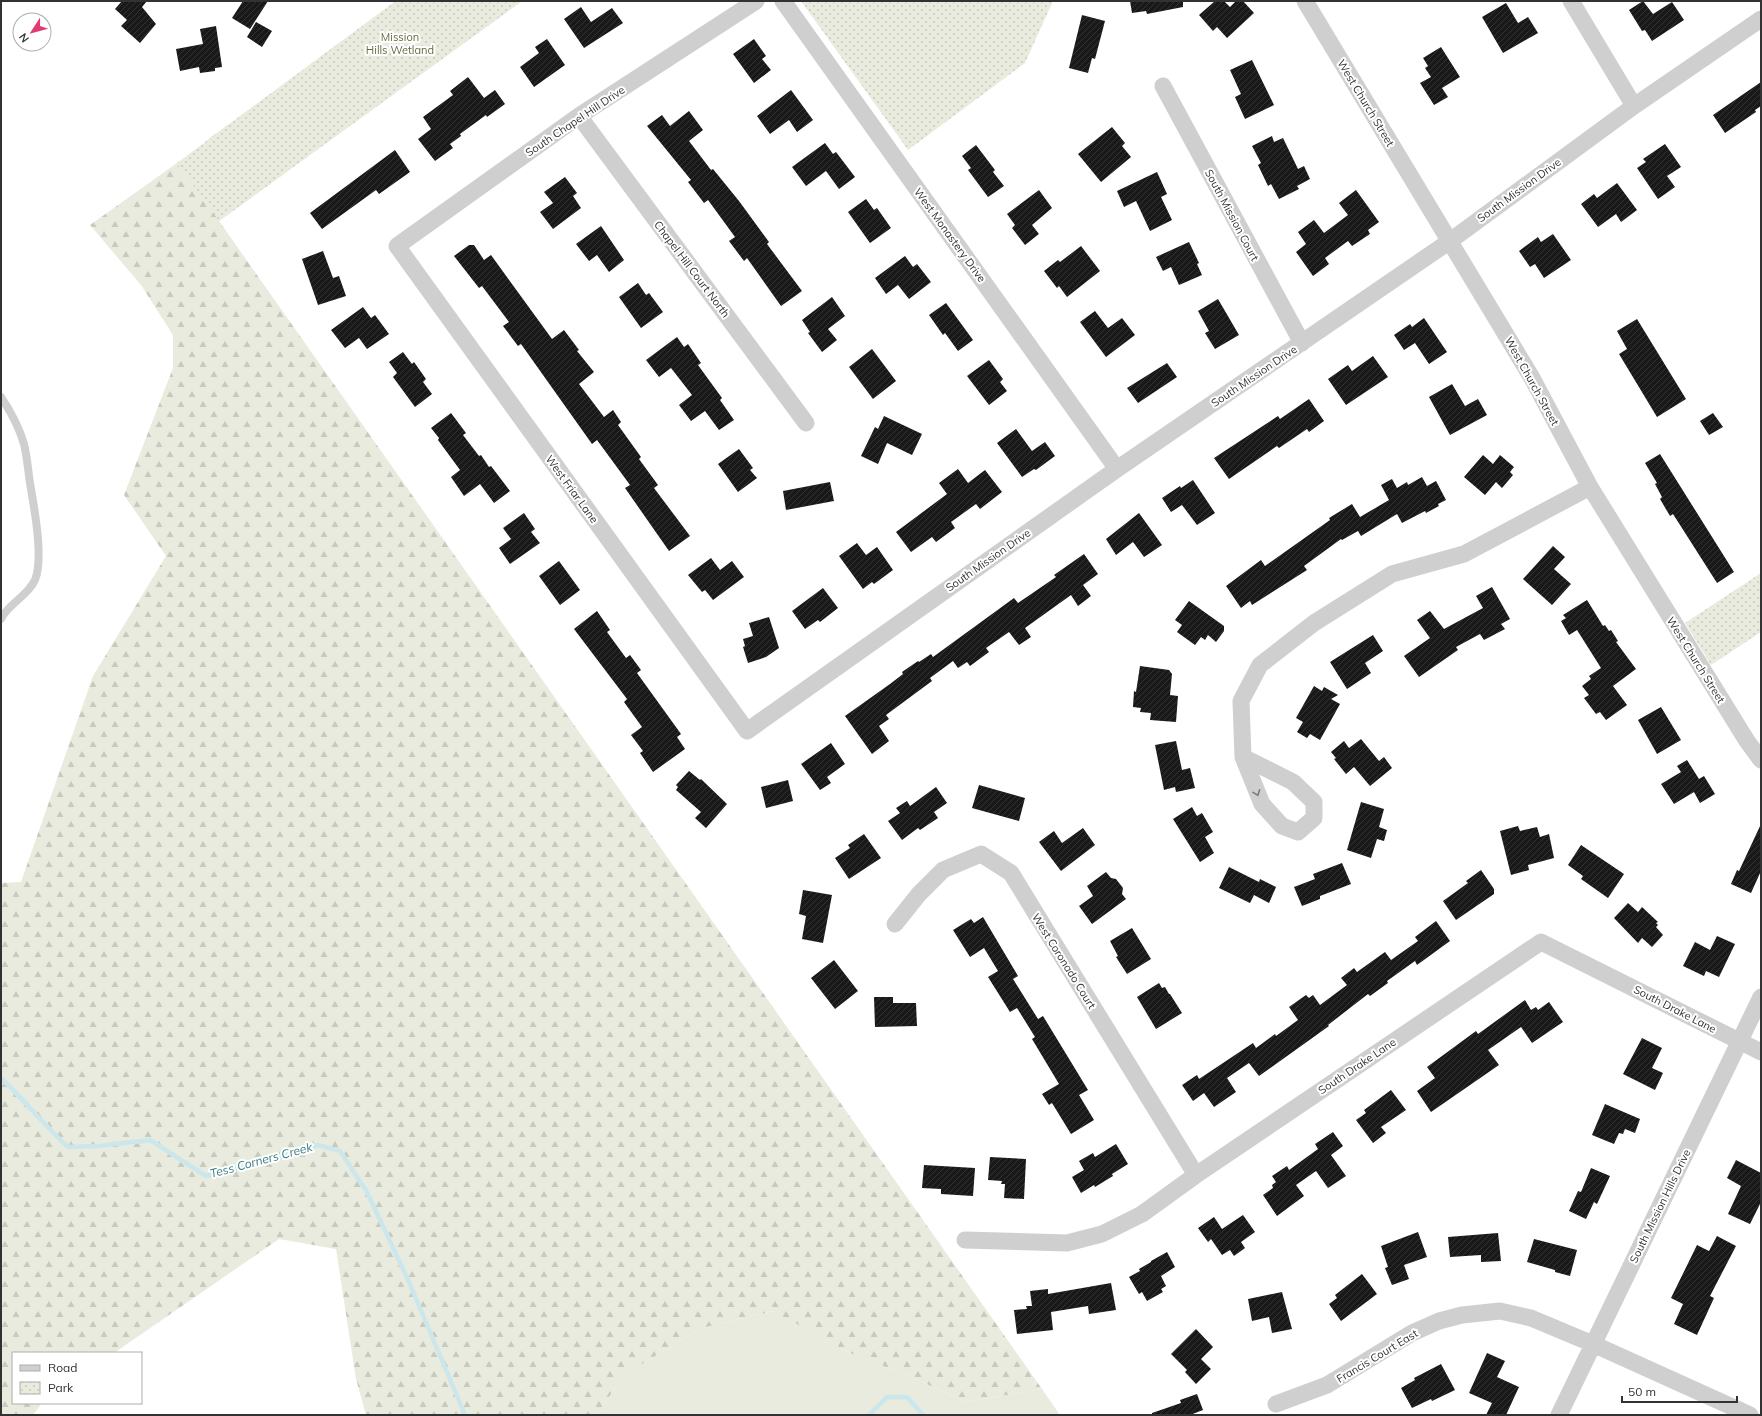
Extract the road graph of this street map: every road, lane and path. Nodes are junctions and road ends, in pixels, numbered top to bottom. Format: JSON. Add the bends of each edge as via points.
{"nodes":[{"id":1,"x":756,"y":1,"type":"edge"},
{"id":2,"x":784,"y":1,"type":"edge"},
{"id":3,"x":1305,"y":1,"type":"edge"},
{"id":4,"x":1571,"y":1,"type":"edge"},
{"id":5,"x":1761,"y":19,"type":"edge"},
{"id":6,"x":1163,"y":86,"type":"dead end"},
{"id":7,"x":1634,"y":106,"type":"junction"},
{"id":8,"x":579,"y":116,"type":"junction"},
{"id":9,"x":1450,"y":241,"type":"junction"},
{"id":10,"x":397,"y":246,"type":"joint"},
{"id":11,"x":1302,"y":343,"type":"junction"},
{"id":12,"x":1,"y":397,"type":"edge"},
{"id":13,"x":806,"y":423,"type":"dead end"},
{"id":14,"x":1118,"y":469,"type":"junction"},
{"id":15,"x":1590,"y":487,"type":"junction"},
{"id":16,"x":1,"y":619,"type":"edge"},
{"id":17,"x":747,"y":731,"type":"joint"},
{"id":18,"x":1243,"y":757,"type":"junction"},
{"id":19,"x":1761,"y":760,"type":"edge"},
{"id":20,"x":895,"y":924,"type":"dead end"},
{"id":21,"x":1761,"y":997,"type":"edge"},
{"id":22,"x":1740,"y":1041,"type":"junction"},
{"id":23,"x":1761,"y":1052,"type":"edge"},
{"id":24,"x":1196,"y":1176,"type":"junction"},
{"id":25,"x":965,"y":1240,"type":"dead end"},
{"id":26,"x":1593,"y":1344,"type":"junction"},
{"id":27,"x":1276,"y":1404,"type":"dead end"},
{"id":28,"x":1559,"y":1415,"type":"edge"},
{"id":29,"x":1750,"y":1415,"type":"edge"}],
"edges":[{"from":1,"to":8,"type":"street","name":"South Chapel Hill Drive"},
{"from":2,"to":14,"type":"street","name":"West Monastery Drive"},
{"from":3,"to":9,"type":"street","name":"West Church Street"},
{"from":4,"to":7,"type":"street"},
{"from":5,"to":7,"type":"street","name":"South Mission Drive"},
{"from":6,"to":11,"type":"street","name":"South Mission Court"},
{"from":7,"to":9,"type":"street","name":"South Mission Drive"},
{"from":8,"to":10,"type":"street","name":"South Chapel Hill Drive"},
{"from":8,"to":13,"type":"street","name":"Chapel Hill Court North"},
{"from":9,"to":11,"type":"street","name":"South Mission Drive"},
{"from":9,"to":15,"type":"street","name":"West Church Street","via":[[1532,378]]},
{"from":10,"to":17,"type":"street","name":"West Friar Lane"},
{"from":11,"to":14,"type":"street","name":"South Mission Drive"},
{"from":12,"to":16,"type":"lane","via":[[16,423],[24,445],[39,558],[38,570],[30,589],[4,613]]},
{"from":14,"to":17,"type":"street","name":"South Mission Drive"},
{"from":15,"to":18,"type":"street","via":[[1464,554],[1392,574],[1314,623],[1266,660],[1260,665],[1242,700]]},
{"from":15,"to":19,"type":"street","name":"West Church Street"},
{"from":18,"to":18,"type":"street","one_way":true,"via":[[1262,804],[1282,826],[1298,832],[1314,818],[1314,802],[1293,782]]},
{"from":20,"to":24,"type":"street","name":"West Coronado Court","via":[[943,870],[981,854],[1011,874]]},
{"from":21,"to":22,"type":"street","name":"South Mission Hills Drive"},
{"from":22,"to":23,"type":"street"},
{"from":22,"to":24,"type":"street","name":"South Drake Lane","via":[[1540,942]]},
{"from":22,"to":26,"type":"street","name":"South Mission Hills Drive"},
{"from":24,"to":25,"type":"street","name":"South Drake Lane","via":[[1142,1214],[1102,1234],[1074,1242]]},
{"from":26,"to":27,"type":"street","name":"Francis Court East","via":[[1531,1318],[1500,1312],[1462,1315],[1439,1321],[1412,1333],[1327,1386]]},
{"from":26,"to":28,"type":"street","name":"South Mission Hills Drive"},
{"from":26,"to":29,"type":"street","name":"Francis Court East"}]}
